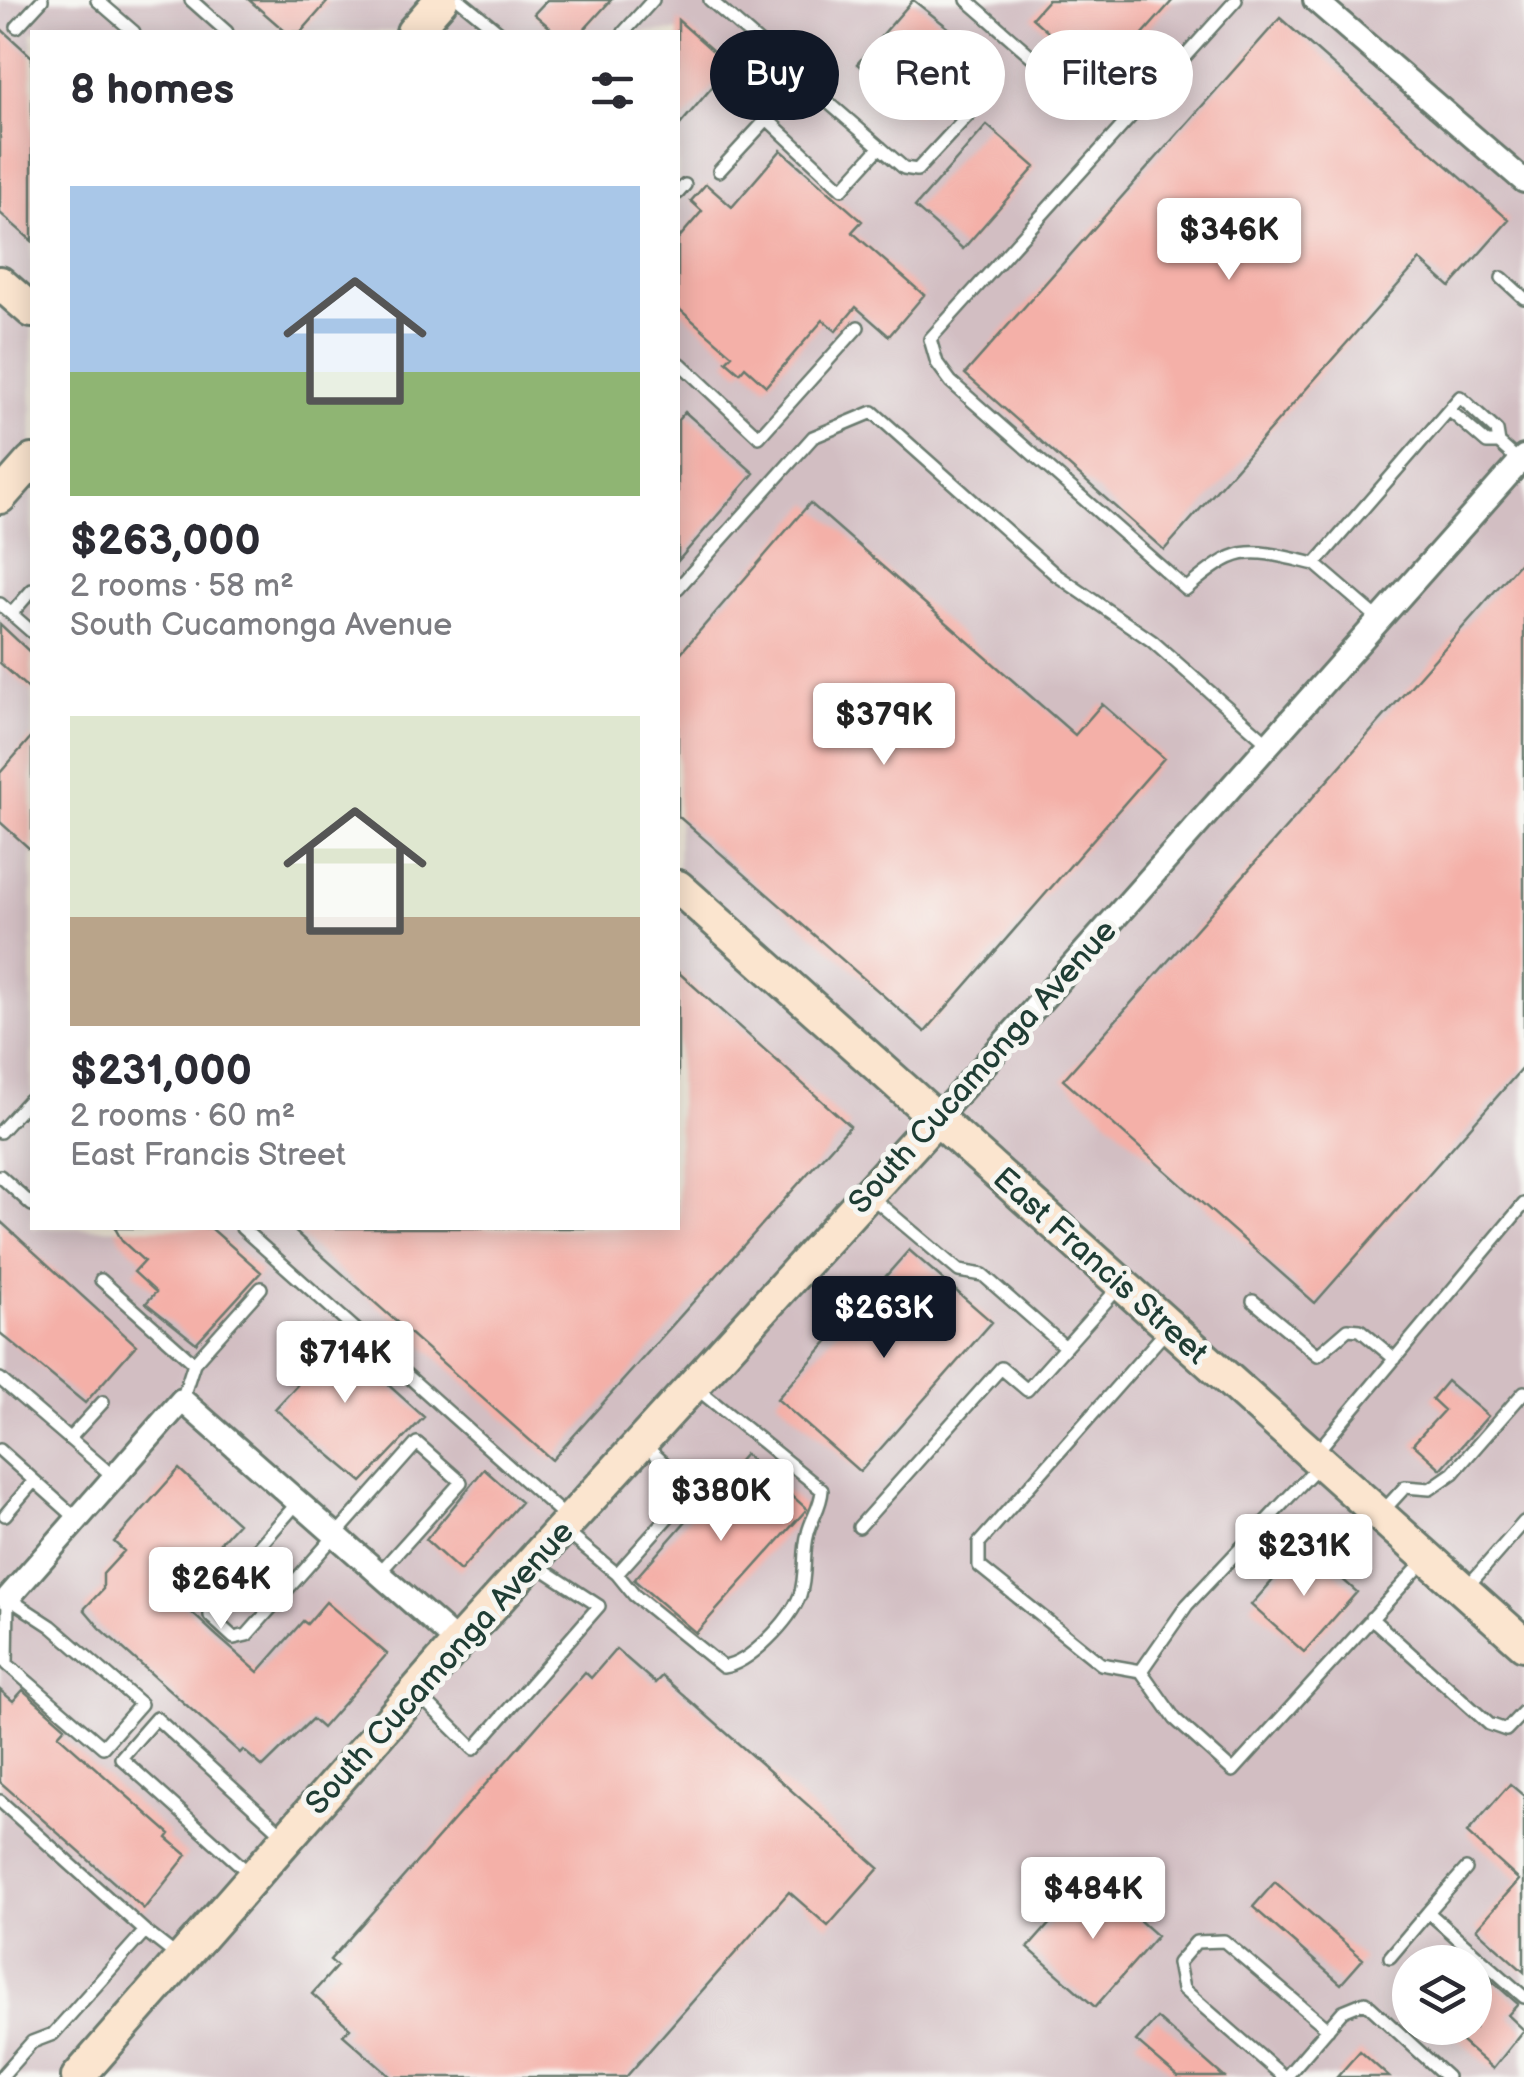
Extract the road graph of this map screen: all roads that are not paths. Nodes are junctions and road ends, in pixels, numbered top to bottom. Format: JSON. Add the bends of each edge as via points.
{"nodes":[{"id":1,"x":42,"y":0,"type":"edge"},
{"id":2,"x":97,"y":0,"type":"edge"},
{"id":3,"x":191,"y":0,"type":"edge"},
{"id":4,"x":442,"y":0,"type":"edge"},
{"id":5,"x":460,"y":0,"type":"edge"},
{"id":6,"x":653,"y":0,"type":"edge"},
{"id":7,"x":710,"y":0,"type":"edge"},
{"id":8,"x":967,"y":0,"type":"edge"},
{"id":9,"x":1236,"y":0,"type":"edge"},
{"id":10,"x":1315,"y":0,"type":"edge"},
{"id":11,"x":17,"y":27,"type":"dead end"},
{"id":12,"x":132,"y":30,"type":"edge"},
{"id":13,"x":225,"y":30,"type":"edge"},
{"id":14,"x":415,"y":30,"type":"edge"},
{"id":15,"x":497,"y":30,"type":"edge"},
{"id":16,"x":626,"y":30,"type":"edge"},
{"id":17,"x":745,"y":30,"type":"edge"},
{"id":18,"x":1025,"y":51,"type":"edge"},
{"id":19,"x":839,"y":112,"type":"edge"},
{"id":20,"x":766,"y":120,"type":"edge"},
{"id":21,"x":768,"y":120,"type":"edge"},
{"id":22,"x":963,"y":120,"type":"edge"},
{"id":23,"x":880,"y":147,"type":"junction"},
{"id":24,"x":719,"y":171,"type":"dead end"},
{"id":25,"x":1524,"y":181,"type":"edge"},
{"id":26,"x":1502,"y":278,"type":"dead end"},
{"id":27,"x":0,"y":283,"type":"edge"},
{"id":28,"x":1524,"y":298,"type":"edge"},
{"id":29,"x":30,"y":310,"type":"edge"},
{"id":30,"x":858,"y":327,"type":"dead end"},
{"id":31,"x":680,"y":365,"type":"edge"},
{"id":32,"x":1449,"y":410,"type":"junction"},
{"id":33,"x":1499,"y":442,"type":"junction"},
{"id":34,"x":1522,"y":460,"type":"edge"},
{"id":35,"x":30,"y":463,"type":"edge"},
{"id":36,"x":0,"y":498,"type":"edge"},
{"id":37,"x":1314,"y":564,"type":"junction"},
{"id":38,"x":680,"y":586,"type":"edge"},
{"id":39,"x":30,"y":592,"type":"edge"},
{"id":40,"x":0,"y":604,"type":"edge"},
{"id":41,"x":12,"y":613,"type":"junction"},
{"id":42,"x":1380,"y":620,"type":"junction"},
{"id":43,"x":30,"y":630,"type":"edge"},
{"id":44,"x":1269,"y":744,"type":"junction"},
{"id":45,"x":680,"y":889,"type":"edge"},
{"id":46,"x":29,"y":1100,"type":"dead end"},
{"id":47,"x":937,"y":1118,"type":"junction"},
{"id":48,"x":0,"y":1132,"type":"edge"},
{"id":49,"x":0,"y":1176,"type":"edge"},
{"id":50,"x":868,"y":1194,"type":"junction"},
{"id":51,"x":30,"y":1203,"type":"edge"},
{"id":52,"x":1524,"y":1204,"type":"edge"},
{"id":53,"x":244,"y":1230,"type":"edge"},
{"id":54,"x":102,"y":1280,"type":"dead end"},
{"id":55,"x":1122,"y":1284,"type":"junction"},
{"id":56,"x":261,"y":1288,"type":"dead end"},
{"id":57,"x":1252,"y":1301,"type":"dead end"},
{"id":58,"x":1170,"y":1327,"type":"junction"},
{"id":59,"x":1065,"y":1348,"type":"junction"},
{"id":60,"x":1394,"y":1359,"type":"junction"},
{"id":61,"x":194,"y":1363,"type":"junction"},
{"id":62,"x":0,"y":1379,"type":"edge"},
{"id":63,"x":693,"y":1385,"type":"junction"},
{"id":64,"x":1524,"y":1392,"type":"edge"},
{"id":65,"x":182,"y":1400,"type":"junction"},
{"id":66,"x":102,"y":1402,"type":"dead end"},
{"id":67,"x":70,"y":1438,"type":"junction"},
{"id":68,"x":641,"y":1442,"type":"junction"},
{"id":69,"x":0,"y":1450,"type":"edge"},
{"id":70,"x":1318,"y":1459,"type":"junction"},
{"id":71,"x":114,"y":1478,"type":"junction"},
{"id":72,"x":34,"y":1481,"type":"junction"},
{"id":73,"x":298,"y":1502,"type":"junction"},
{"id":74,"x":1380,"y":1515,"type":"junction"},
{"id":75,"x":5,"y":1516,"type":"dead end"},
{"id":76,"x":77,"y":1519,"type":"junction"},
{"id":77,"x":1524,"y":1522,"type":"edge"},
{"id":78,"x":566,"y":1524,"type":"junction"},
{"id":79,"x":859,"y":1527,"type":"dead end"},
{"id":80,"x":336,"y":1535,"type":"junction"},
{"id":81,"x":1427,"y":1557,"type":"junction"},
{"id":82,"x":532,"y":1562,"type":"junction"},
{"id":83,"x":379,"y":1573,"type":"junction"},
{"id":84,"x":618,"y":1574,"type":"junction"},
{"id":85,"x":1464,"y":1590,"type":"junction"},
{"id":86,"x":4,"y":1599,"type":"edge"},
{"id":87,"x":1371,"y":1618,"type":"junction"},
{"id":88,"x":458,"y":1643,"type":"junction"},
{"id":89,"x":1524,"y":1644,"type":"edge"},
{"id":90,"x":1141,"y":1671,"type":"junction"},
{"id":91,"x":415,"y":1692,"type":"junction"},
{"id":92,"x":1524,"y":1711,"type":"edge"},
{"id":93,"x":0,"y":1801,"type":"edge"},
{"id":94,"x":287,"y":1838,"type":"junction"},
{"id":95,"x":1466,"y":1869,"type":"dead end"},
{"id":96,"x":254,"y":1877,"type":"junction"},
{"id":97,"x":1428,"y":1912,"type":"junction"},
{"id":98,"x":146,"y":1931,"type":"junction"},
{"id":99,"x":1390,"y":1956,"type":"dead end"},
{"id":100,"x":181,"y":1959,"type":"junction"},
{"id":101,"x":1524,"y":1997,"type":"edge"},
{"id":102,"x":1328,"y":2029,"type":"junction"},
{"id":103,"x":4,"y":2073,"type":"edge"},
{"id":104,"x":78,"y":2077,"type":"edge"},
{"id":105,"x":1285,"y":2077,"type":"edge"},
{"id":106,"x":1446,"y":2077,"type":"edge"}],
"edges":[{"from":1,"to":11,"type":"lane"},
{"from":2,"to":12,"type":"lane"},
{"from":3,"to":13,"type":"lane"},
{"from":4,"to":14,"type":"street"},
{"from":5,"to":15,"type":"lane"},
{"from":6,"to":16,"type":"lane"},
{"from":7,"to":17,"type":"lane"},
{"from":8,"to":18,"type":"lane"},
{"from":9,"to":37,"type":"lane","via":[[930,339],[951,382],[1186,588],[1223,558],[1256,550]]},
{"from":10,"to":25,"type":"street"},
{"from":19,"to":23,"type":"lane"},
{"from":20,"to":24,"type":"lane"},
{"from":21,"to":23,"type":"lane","via":[[842,189]]},
{"from":22,"to":23,"type":"lane","via":[[917,170],[904,168]]},
{"from":26,"to":28,"type":"lane"},
{"from":27,"to":29,"type":"street"},
{"from":30,"to":31,"type":"lane","via":[[759,437]]},
{"from":32,"to":33,"type":"lane","via":[[1487,443]]},
{"from":32,"to":33,"type":"lane","via":[[1460,397],[1497,431]]},
{"from":32,"to":37,"type":"lane"},
{"from":33,"to":34,"type":"lane"},
{"from":34,"to":42,"type":"street","name":"South Cucamonga Avenue"},
{"from":35,"to":36,"type":"street"},
{"from":37,"to":42,"type":"lane"},
{"from":38,"to":44,"type":"lane","via":[[813,438],[872,412],[1055,574],[1152,641]]},
{"from":39,"to":41,"type":"lane"},
{"from":40,"to":41,"type":"lane"},
{"from":41,"to":43,"type":"lane"},
{"from":42,"to":44,"type":"street","name":"South Cucamonga Avenue"},
{"from":44,"to":47,"type":"street","name":"South Cucamonga Avenue"},
{"from":45,"to":47,"type":"street","name":"East Francis Street"},
{"from":46,"to":48,"type":"lane"},
{"from":47,"to":50,"type":"street","name":"South Cucamonga Avenue"},
{"from":47,"to":55,"type":"street","name":"East Francis Street"},
{"from":49,"to":51,"type":"lane"},
{"from":50,"to":59,"type":"lane","via":[[959,1271],[983,1275]]},
{"from":50,"to":63,"type":"street","name":"South Cucamonga Avenue"},
{"from":52,"to":60,"type":"lane"},
{"from":53,"to":78,"type":"lane"},
{"from":54,"to":61,"type":"lane"},
{"from":55,"to":58,"type":"street","name":"East Francis Street"},
{"from":55,"to":59,"type":"lane"},
{"from":56,"to":61,"type":"lane"},
{"from":57,"to":60,"type":"lane","via":[[1318,1355],[1348,1330],[1360,1330]]},
{"from":58,"to":70,"type":"street","name":"East Francis Street"},
{"from":58,"to":90,"type":"lane","via":[[979,1543],[979,1566],[1101,1664]]},
{"from":59,"to":79,"type":"lane","via":[[1027,1390],[1001,1368]]},
{"from":60,"to":70,"type":"lane"},
{"from":61,"to":65,"type":"lane"},
{"from":62,"to":67,"type":"lane"},
{"from":63,"to":68,"type":"street","name":"South Cucamonga Avenue"},
{"from":63,"to":84,"type":"lane","via":[[822,1490],[808,1532],[799,1599],[759,1649],[740,1665],[723,1667],[634,1595]]},
{"from":64,"to":74,"type":"lane","via":[[1453,1474],[1430,1490],[1405,1487]]},
{"from":65,"to":71,"type":"street"},
{"from":65,"to":73,"type":"street"},
{"from":66,"to":67,"type":"lane"},
{"from":67,"to":71,"type":"lane"},
{"from":68,"to":78,"type":"street","name":"South Cucamonga Avenue"},
{"from":68,"to":84,"type":"lane","via":[[692,1489]]},
{"from":69,"to":72,"type":"lane"},
{"from":70,"to":74,"type":"street","name":"East Francis Street"},
{"from":70,"to":90,"type":"lane","via":[[1188,1605]]},
{"from":71,"to":76,"type":"street"},
{"from":72,"to":75,"type":"lane"},
{"from":72,"to":76,"type":"lane"},
{"from":73,"to":80,"type":"street"},
{"from":73,"to":80,"type":"lane","via":[[210,1602],[210,1616],[234,1638],[247,1635]]},
{"from":74,"to":81,"type":"street","name":"East Francis Street"},
{"from":76,"to":86,"type":"street"},
{"from":77,"to":85,"type":"lane"},
{"from":78,"to":82,"type":"street","name":"South Cucamonga Avenue"},
{"from":78,"to":84,"type":"lane"},
{"from":80,"to":83,"type":"street"},
{"from":80,"to":83,"type":"lane","via":[[417,1443],[432,1456],[461,1482]]},
{"from":81,"to":85,"type":"street","name":"East Francis Street"},
{"from":81,"to":87,"type":"lane"},
{"from":82,"to":88,"type":"street","name":"South Cucamonga Avenue"},
{"from":82,"to":91,"type":"lane","via":[[598,1606],[474,1749]]},
{"from":83,"to":88,"type":"street"},
{"from":85,"to":89,"type":"street","name":"East Francis Street"},
{"from":86,"to":86,"type":"lane","via":[[51,1626],[141,1704],[103,1748],[7,1664]]},
{"from":87,"to":90,"type":"lane","via":[[1233,1771],[1175,1719]]},
{"from":87,"to":92,"type":"lane","via":[[1489,1724],[1506,1730]]},
{"from":88,"to":91,"type":"street","name":"South Cucamonga Avenue"},
{"from":91,"to":94,"type":"street","name":"South Cucamonga Avenue"},
{"from":93,"to":98,"type":"lane"},
{"from":94,"to":96,"type":"street","name":"South Cucamonga Avenue"},
{"from":94,"to":96,"type":"lane","via":[[156,1718],[121,1758]]},
{"from":95,"to":97,"type":"lane"},
{"from":96,"to":100,"type":"street","name":"South Cucamonga Avenue"},
{"from":97,"to":99,"type":"lane"},
{"from":97,"to":101,"type":"lane"},
{"from":98,"to":100,"type":"lane"},
{"from":98,"to":103,"type":"lane","via":[[53,2034],[32,2042]]},
{"from":100,"to":104,"type":"street","name":"South Cucamonga Avenue"},
{"from":102,"to":105,"type":"lane"},
{"from":102,"to":105,"type":"lane","via":[[1224,1941],[1196,1942],[1178,1963],[1183,1989]]},
{"from":102,"to":106,"type":"lane","via":[[1343,2011],[1365,2002]]}]}
